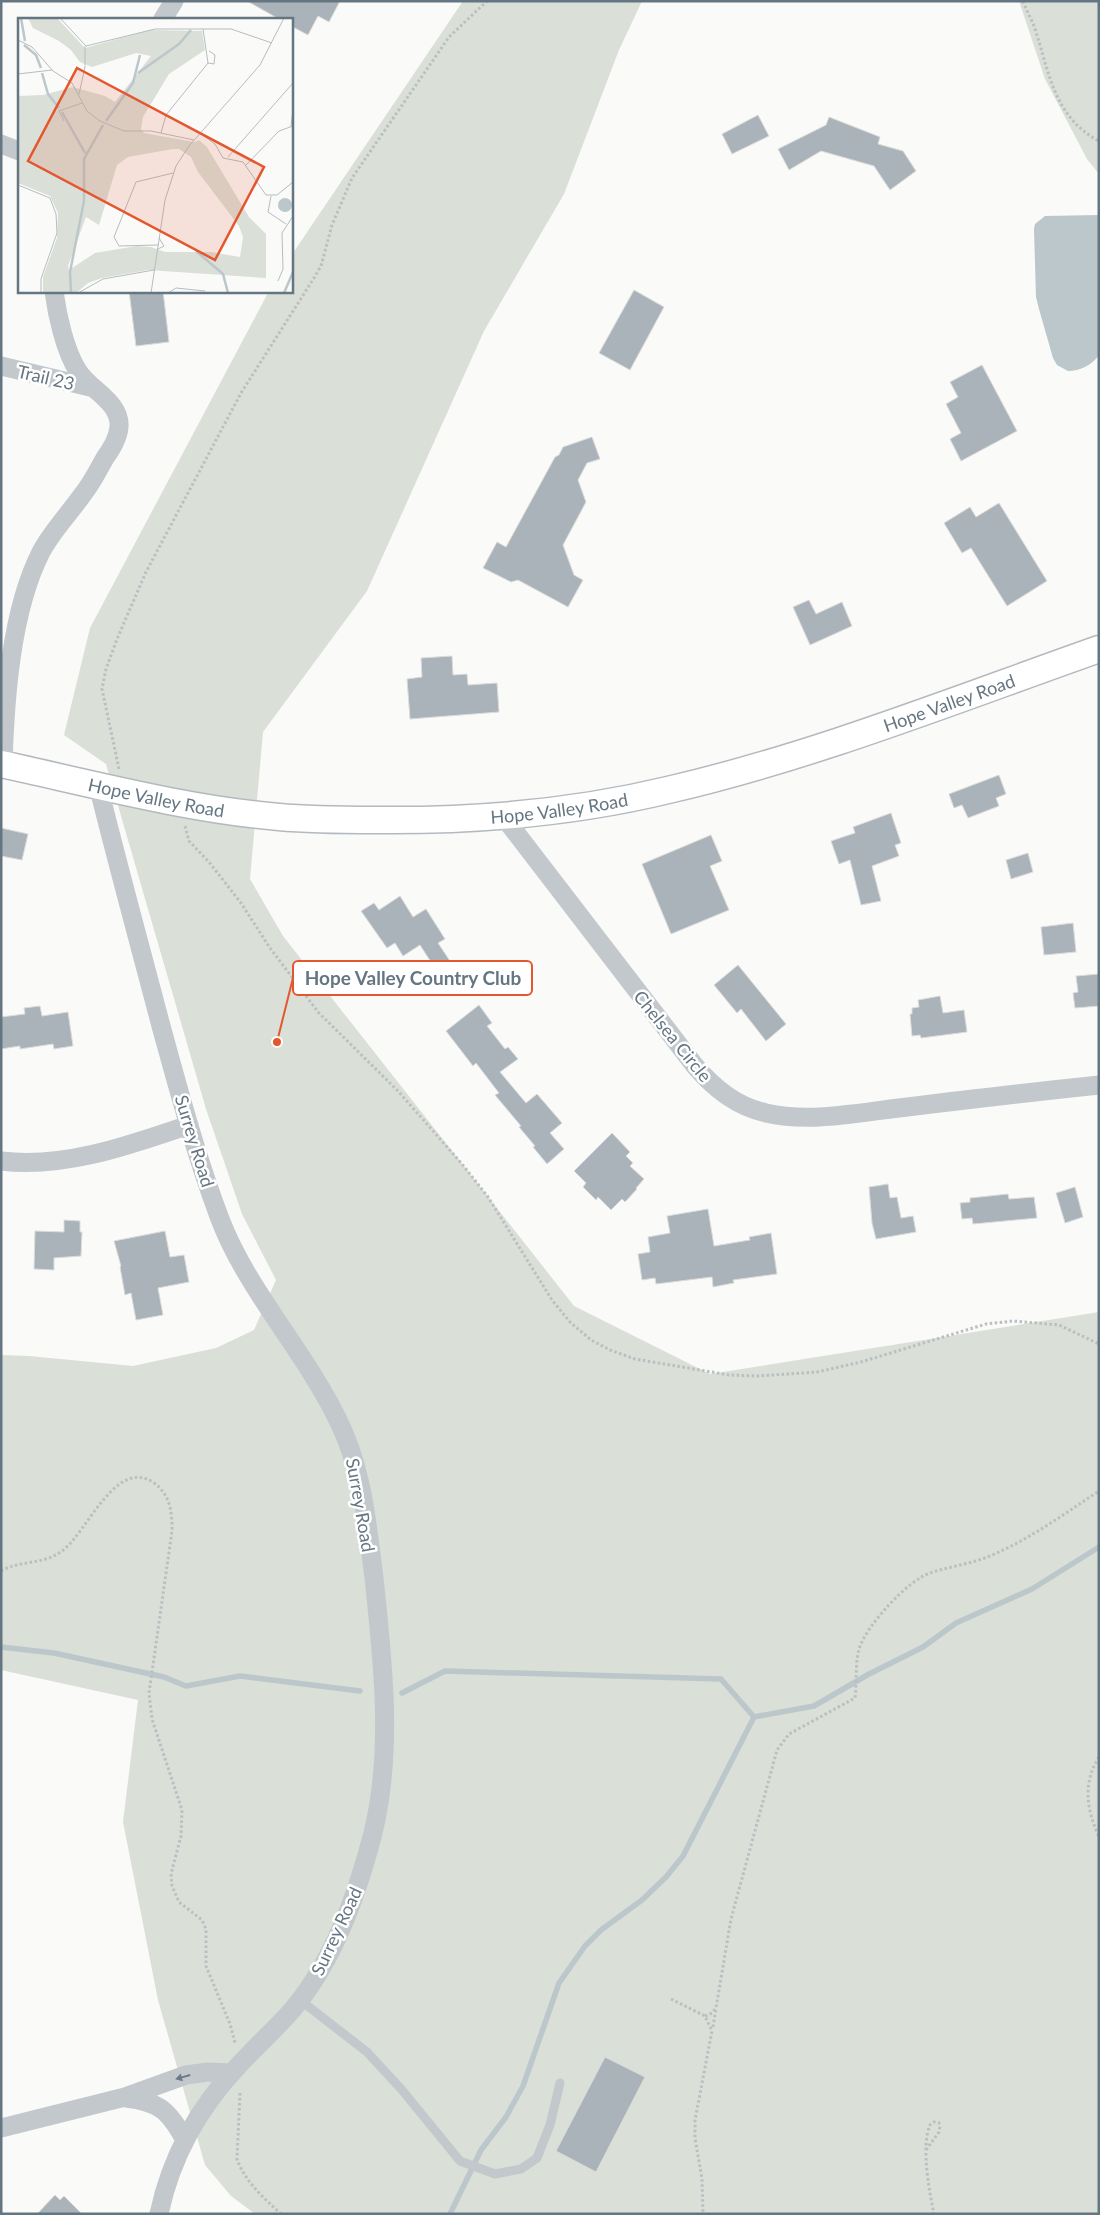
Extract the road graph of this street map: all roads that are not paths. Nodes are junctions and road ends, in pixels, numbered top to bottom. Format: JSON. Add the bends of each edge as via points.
{"nodes":[{"id":1,"x":174,"y":1,"type":"edge"},
{"id":2,"x":164,"y":18,"type":"edge"},
{"id":3,"x":1,"y":144,"type":"edge"},
{"id":4,"x":18,"y":151,"type":"edge"},
{"id":5,"x":54,"y":292,"type":"edge"},
{"id":6,"x":1,"y":366,"type":"edge"},
{"id":7,"x":90,"y":387,"type":"junction"},
{"id":8,"x":1099,"y":649,"type":"edge"},
{"id":9,"x":2,"y":764,"type":"edge"},
{"id":10,"x":109,"y":779,"type":"junction"},
{"id":11,"x":503,"y":816,"type":"junction"},
{"id":12,"x":1099,"y":1085,"type":"edge"},
{"id":13,"x":189,"y":1126,"type":"junction"},
{"id":14,"x":1,"y":1161,"type":"edge"},
{"id":15,"x":300,"y":1999,"type":"junction"},
{"id":16,"x":235,"y":2079,"type":"junction"},
{"id":17,"x":560,"y":2083,"type":"dead end"},
{"id":18,"x":125,"y":2097,"type":"junction"},
{"id":19,"x":1,"y":2128,"type":"edge"},
{"id":20,"x":185,"y":2140,"type":"junction"},
{"id":21,"x":159,"y":2214,"type":"edge"}],
"edges":[{"from":1,"to":2,"type":"street"},
{"from":3,"to":4,"type":"street"},
{"from":5,"to":7,"type":"street","via":[[70,354]]},
{"from":6,"to":7,"type":"street","name":"Trail 23"},
{"from":7,"to":9,"type":"street","via":[[116,412],[119,427],[111,450],[84,493],[54,531],[29,579],[12,653]]},
{"from":8,"to":11,"type":"main road","name":"Hope Valley Road","via":[[830,743],[714,778],[631,798]]},
{"from":9,"to":10,"type":"main road","name":"Hope Valley Road"},
{"from":10,"to":11,"type":"main road","name":"Hope Valley Road","via":[[180,802],[279,817],[418,820]]},
{"from":10,"to":13,"type":"street","name":"Surrey Road","via":[[118,868]]},
{"from":11,"to":12,"type":"street","name":"Chelsea Circle","via":[[695,1066],[726,1096],[746,1106],[783,1116],[834,1115]]},
{"from":13,"to":14,"type":"street","via":[[108,1151],[55,1160]]},
{"from":13,"to":15,"type":"street","name":"Surrey Road","via":[[198,1159],[232,1247],[310,1368],[338,1420],[357,1469],[367,1517],[382,1666],[383,1774],[373,1832],[356,1894],[326,1957]]},
{"from":15,"to":16,"type":"street","name":"Surrey Road"},
{"from":15,"to":17,"type":"lane","via":[[367,2052],[460,2161],[495,2174],[520,2169],[537,2158],[550,2125]]},
{"from":16,"to":18,"type":"street","one_way":true,"via":[[208,2072],[186,2075]]},
{"from":16,"to":20,"type":"street","name":"Surrey Road","via":[[209,2101]]},
{"from":18,"to":19,"type":"street"},
{"from":18,"to":20,"type":"street","via":[[162,2107],[173,2118]]},
{"from":20,"to":21,"type":"street","name":"Surrey Road"}]}
